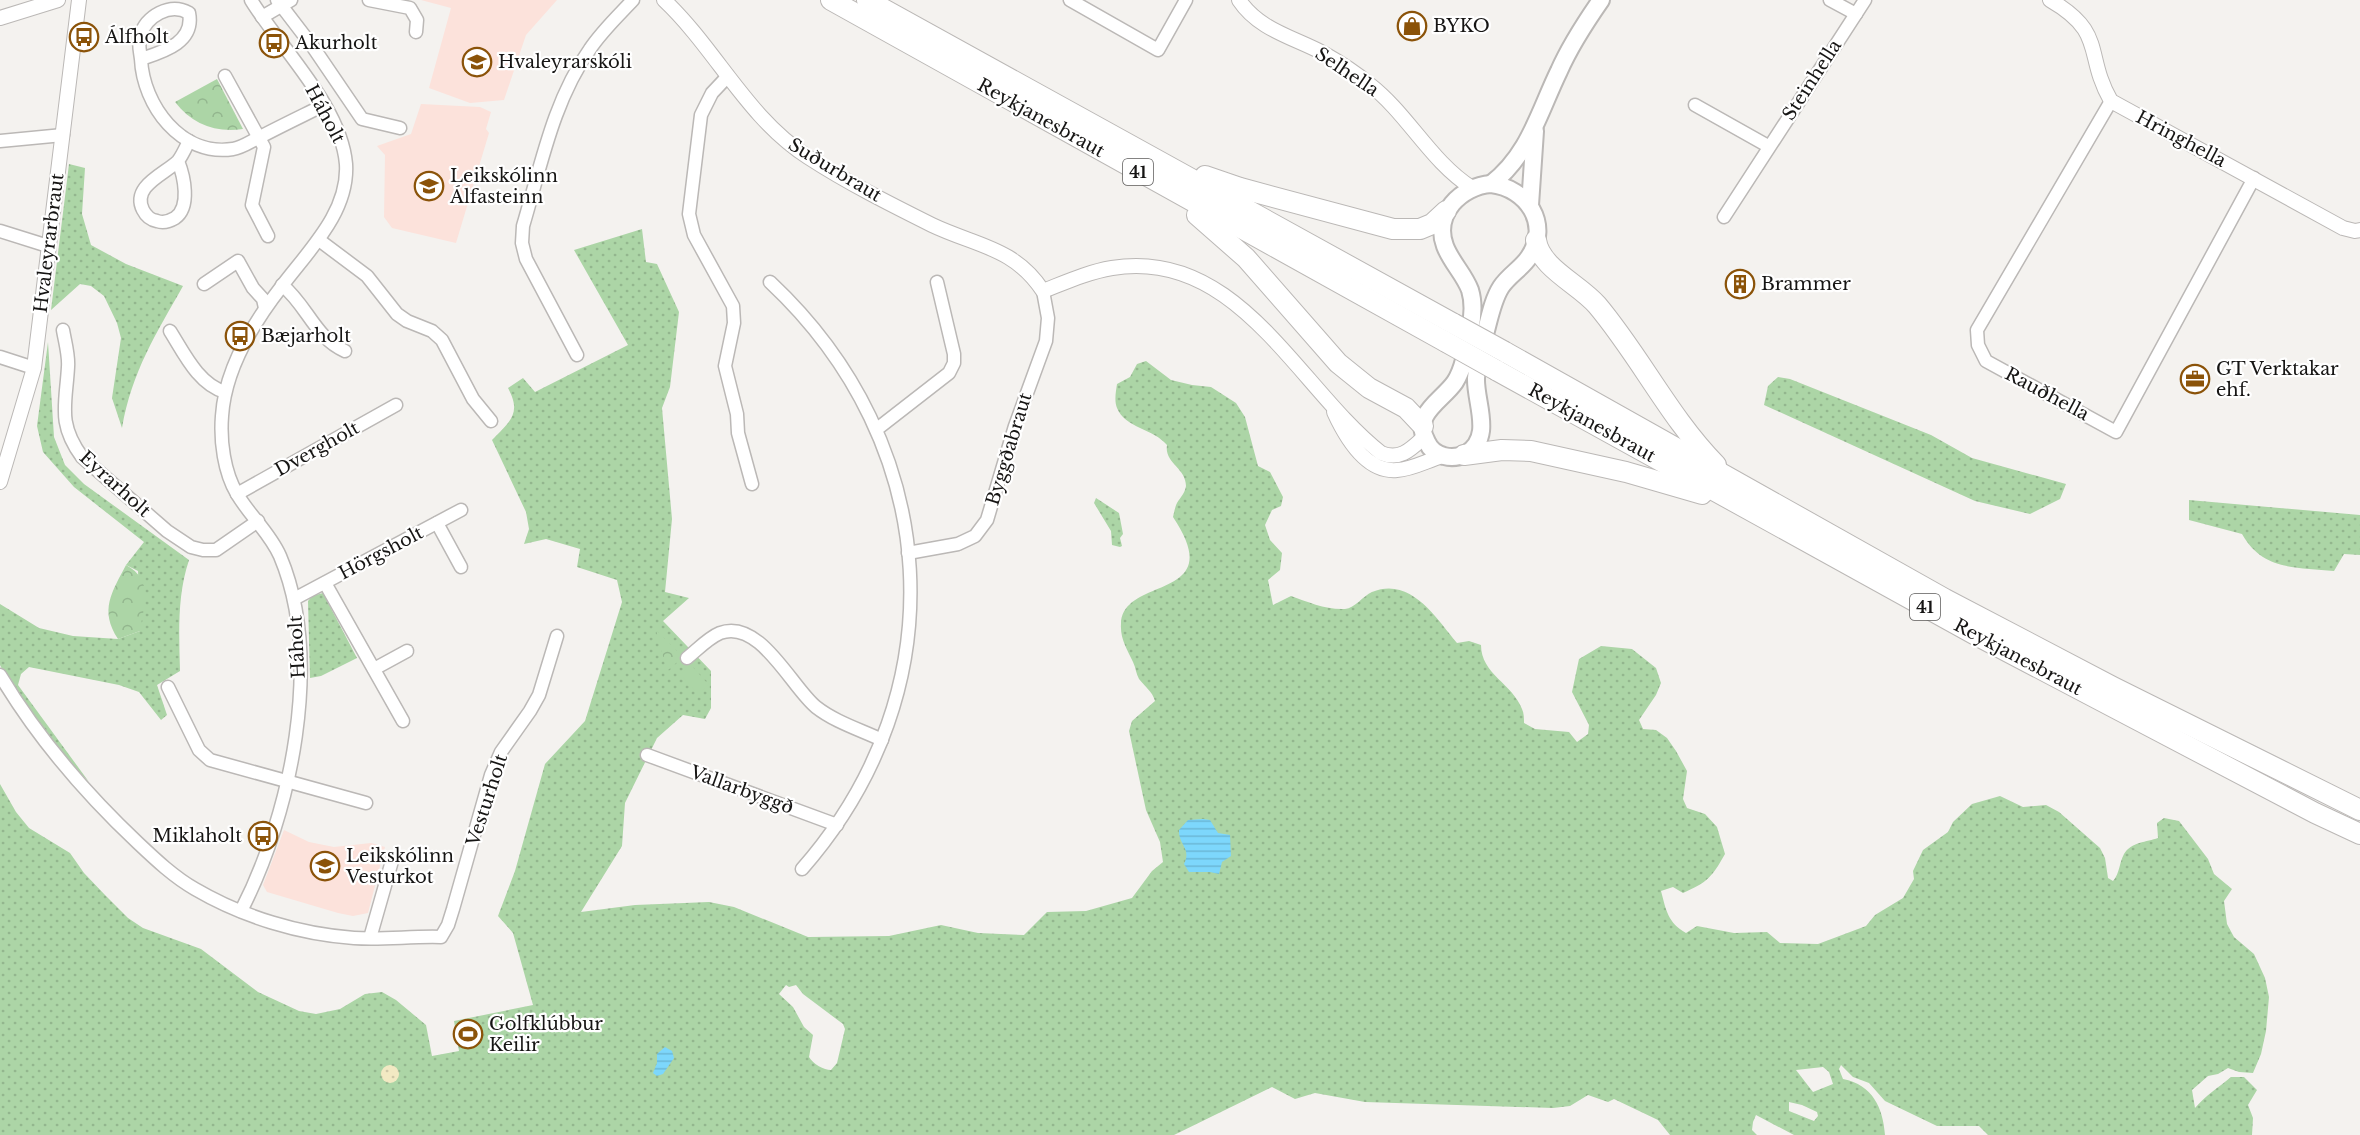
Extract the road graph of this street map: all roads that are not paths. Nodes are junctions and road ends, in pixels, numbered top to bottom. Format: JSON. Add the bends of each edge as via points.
{"nodes":[{"id":1,"x":58,"y":0,"type":"edge"},
{"id":2,"x":79,"y":0,"type":"edge"},
{"id":3,"x":251,"y":0,"type":"edge"},
{"id":4,"x":369,"y":0,"type":"edge"},
{"id":5,"x":633,"y":0,"type":"edge"},
{"id":6,"x":664,"y":0,"type":"edge"},
{"id":7,"x":831,"y":0,"type":"edge"},
{"id":8,"x":867,"y":0,"type":"edge"},
{"id":9,"x":1070,"y":0,"type":"edge"},
{"id":10,"x":1186,"y":0,"type":"edge"},
{"id":11,"x":1239,"y":0,"type":"edge"},
{"id":12,"x":1601,"y":0,"type":"edge"},
{"id":13,"x":1830,"y":0,"type":"edge"},
{"id":14,"x":1865,"y":0,"type":"edge"},
{"id":15,"x":2050,"y":0,"type":"edge"},
{"id":16,"x":283,"y":2,"type":"edge"},
{"id":17,"x":1856,"y":14,"type":"junction"},
{"id":18,"x":262,"y":17,"type":"junction"},
{"id":19,"x":0,"y":18,"type":"edge"},
{"id":20,"x":416,"y":32,"type":"dead end"},
{"id":21,"x":141,"y":59,"type":"junction"},
{"id":22,"x":973,"y":59,"type":"junction"},
{"id":23,"x":225,"y":76,"type":"dead end"},
{"id":24,"x":729,"y":76,"type":"junction"},
{"id":25,"x":1005,"y":99,"type":"junction"},
{"id":26,"x":2111,"y":101,"type":"junction"},
{"id":27,"x":324,"y":105,"type":"junction"},
{"id":28,"x":1695,"y":105,"type":"dead end"},
{"id":29,"x":400,"y":128,"type":"dead end"},
{"id":30,"x":1536,"y":129,"type":"junction"},
{"id":31,"x":63,"y":135,"type":"junction"},
{"id":32,"x":260,"y":137,"type":"junction"},
{"id":33,"x":0,"y":141,"type":"edge"},
{"id":34,"x":189,"y":141,"type":"junction"},
{"id":35,"x":1768,"y":146,"type":"junction"},
{"id":36,"x":178,"y":161,"type":"junction"},
{"id":37,"x":1440,"y":163,"type":"junction"},
{"id":38,"x":2254,"y":178,"type":"junction"},
{"id":39,"x":1491,"y":184,"type":"junction"},
{"id":40,"x":1472,"y":188,"type":"junction"},
{"id":41,"x":1530,"y":205,"type":"junction"},
{"id":42,"x":1450,"y":206,"type":"junction"},
{"id":43,"x":1724,"y":218,"type":"dead end"},
{"id":44,"x":2360,"y":230,"type":"edge"},
{"id":45,"x":0,"y":231,"type":"edge"},
{"id":46,"x":268,"y":236,"type":"dead end"},
{"id":47,"x":319,"y":240,"type":"junction"},
{"id":48,"x":1536,"y":240,"type":"junction"},
{"id":49,"x":48,"y":246,"type":"junction"},
{"id":50,"x":770,"y":282,"type":"dead end"},
{"id":51,"x":938,"y":282,"type":"dead end"},
{"id":52,"x":204,"y":284,"type":"dead end"},
{"id":53,"x":282,"y":285,"type":"junction"},
{"id":54,"x":1043,"y":291,"type":"junction"},
{"id":55,"x":265,"y":308,"type":"junction"},
{"id":56,"x":63,"y":330,"type":"dead end"},
{"id":57,"x":170,"y":331,"type":"dead end"},
{"id":58,"x":345,"y":351,"type":"dead end"},
{"id":59,"x":577,"y":355,"type":"dead end"},
{"id":60,"x":0,"y":357,"type":"edge"},
{"id":61,"x":1501,"y":361,"type":"junction"},
{"id":62,"x":34,"y":368,"type":"junction"},
{"id":63,"x":225,"y":392,"type":"junction"},
{"id":64,"x":396,"y":405,"type":"dead end"},
{"id":65,"x":1330,"y":405,"type":"junction"},
{"id":66,"x":491,"y":421,"type":"dead end"},
{"id":67,"x":877,"y":429,"type":"junction"},
{"id":68,"x":1423,"y":431,"type":"junction"},
{"id":69,"x":1464,"y":454,"type":"junction"},
{"id":70,"x":1443,"y":456,"type":"junction"},
{"id":71,"x":1,"y":477,"type":"edge"},
{"id":72,"x":752,"y":484,"type":"dead end"},
{"id":73,"x":1744,"y":487,"type":"junction"},
{"id":74,"x":237,"y":494,"type":"junction"},
{"id":75,"x":460,"y":510,"type":"dead end"},
{"id":76,"x":258,"y":521,"type":"junction"},
{"id":77,"x":437,"y":523,"type":"junction"},
{"id":78,"x":1781,"y":529,"type":"junction"},
{"id":79,"x":908,"y":553,"type":"junction"},
{"id":80,"x":461,"y":567,"type":"dead end"},
{"id":81,"x":325,"y":583,"type":"junction"},
{"id":82,"x":294,"y":599,"type":"junction"},
{"id":83,"x":558,"y":636,"type":"dead end"},
{"id":84,"x":407,"y":651,"type":"dead end"},
{"id":85,"x":687,"y":658,"type":"dead end"},
{"id":86,"x":374,"y":669,"type":"junction"},
{"id":87,"x":0,"y":675,"type":"edge"},
{"id":88,"x":168,"y":687,"type":"dead end"},
{"id":89,"x":403,"y":721,"type":"dead end"},
{"id":90,"x":882,"y":740,"type":"junction"},
{"id":91,"x":647,"y":755,"type":"dead end"},
{"id":92,"x":288,"y":782,"type":"junction"},
{"id":93,"x":366,"y":803,"type":"dead end"},
{"id":94,"x":2360,"y":810,"type":"edge"},
{"id":95,"x":837,"y":825,"type":"junction"},
{"id":96,"x":2360,"y":834,"type":"edge"},
{"id":97,"x":392,"y":861,"type":"dead end"},
{"id":98,"x":802,"y":868,"type":"dead end"},
{"id":99,"x":241,"y":911,"type":"junction"},
{"id":100,"x":370,"y":938,"type":"junction"}],
"edges":[{"from":1,"to":19,"type":"street"},
{"from":2,"to":31,"type":"street","name":"Hvaleyrarbraut"},
{"from":3,"to":18,"type":"street","name":"Háholt"},
{"from":4,"to":20,"type":"street","via":[[410,9],[417,20]]},
{"from":5,"to":59,"type":"street","via":[[591,46],[570,81],[523,226],[526,259]]},
{"from":6,"to":24,"type":"street","name":"Suðurbraut","via":[[694,30]]},
{"from":7,"to":25,"type":"highway","name":"Reykjanesbraut","number":"41"},
{"from":8,"to":22,"type":"highway","name":"Reykjanesbraut","number":"41"},
{"from":9,"to":10,"type":"street","via":[[1158,50]]},
{"from":11,"to":37,"type":"street","name":"Selhella","via":[[1263,24],[1323,53],[1370,84],[1403,116]]},
{"from":12,"to":30,"type":"main road","via":[[1568,53]]},
{"from":13,"to":17,"type":"street"},
{"from":14,"to":17,"type":"street","name":"Steinhella"},
{"from":15,"to":26,"type":"street","via":[[2086,29],[2104,90]]},
{"from":16,"to":18,"type":"street"},
{"from":16,"to":29,"type":"street","name":"Háholt","via":[[362,119]]},
{"from":17,"to":35,"type":"street","name":"Steinhella"},
{"from":18,"to":27,"type":"street","name":"Háholt"},
{"from":21,"to":21,"type":"street","via":[[179,42],[188,29],[189,13],[171,9],[152,18],[141,34]]},
{"from":21,"to":34,"type":"street","via":[[153,104],[168,125]]},
{"from":22,"to":42,"type":"highway","via":[[1030,82],[1200,174],[1240,188],[1393,229],[1420,229],[1432,224]]},
{"from":22,"to":61,"type":"highway","name":"Reykjanesbraut","number":"41","bridge":true,"via":[[1454,324]]},
{"from":23,"to":32,"type":"street"},
{"from":24,"to":54,"type":"street","name":"Suðurbraut","via":[[768,126],[807,157],[925,221],[1008,256]]},
{"from":24,"to":72,"type":"street","via":[[712,93],[701,115],[689,214],[694,235],[733,306],[725,366]]},
{"from":25,"to":61,"type":"highway","name":"Reykjanesbraut","number":"41","bridge":true,"via":[[1446,342]]},
{"from":25,"to":68,"type":"highway","via":[[1202,219],[1246,258],[1338,363],[1369,388],[1410,411]]},
{"from":26,"to":38,"type":"street","name":"Hringhella"},
{"from":26,"to":38,"type":"street","name":"Rauðhella","via":[[1977,330],[1977,339],[1986,361],[2116,432]]},
{"from":27,"to":32,"type":"street"},
{"from":27,"to":47,"type":"street","name":"Háholt","via":[[343,147],[345,175],[343,191]]},
{"from":28,"to":35,"type":"street"},
{"from":30,"to":39,"type":"main road","via":[[1512,166]]},
{"from":30,"to":41,"type":"main road"},
{"from":31,"to":33,"type":"street"},
{"from":31,"to":49,"type":"street","name":"Hvaleyrarbraut"},
{"from":32,"to":34,"type":"street","via":[[234,149],[216,149]]},
{"from":32,"to":46,"type":"street","via":[[264,147],[252,205]]},
{"from":34,"to":36,"type":"street"},
{"from":35,"to":43,"type":"street","name":"Steinhella"},
{"from":36,"to":36,"type":"street","via":[[144,190],[141,204],[153,220],[173,219],[182,210],[184,197]]},
{"from":37,"to":40,"type":"street","name":"Selhella"},
{"from":37,"to":42,"type":"street","name":"Selhella","via":[[1453,189]]},
{"from":38,"to":44,"type":"street","name":"Hringhella","via":[[2343,228]]},
{"from":39,"to":40,"type":"main road"},
{"from":39,"to":41,"type":"main road","via":[[1518,192]]},
{"from":40,"to":42,"type":"main road"},
{"from":41,"to":48,"type":"main road"},
{"from":42,"to":68,"type":"main road","via":[[1443,241],[1469,287],[1473,316],[1459,375],[1431,406]]},
{"from":45,"to":49,"type":"street"},
{"from":47,"to":53,"type":"street","name":"Háholt"},
{"from":47,"to":66,"type":"street","via":[[368,276],[401,318],[432,331],[442,340],[473,399]]},
{"from":48,"to":69,"type":"main road","via":[[1530,256],[1505,281],[1496,298],[1476,375],[1482,430],[1474,448]]},
{"from":48,"to":73,"type":"highway","via":[[1544,260],[1603,312],[1703,451]]},
{"from":49,"to":62,"type":"street","name":"Hvaleyrarbraut"},
{"from":50,"to":67,"type":"street","via":[[803,314],[831,350]]},
{"from":51,"to":67,"type":"street","via":[[954,354],[953,366]]},
{"from":52,"to":55,"type":"street","via":[[238,261]]},
{"from":53,"to":55,"type":"street","name":"Háholt"},
{"from":53,"to":58,"type":"street","via":[[302,305],[323,337]]},
{"from":54,"to":65,"type":"street","via":[[1082,275],[1115,268],[1164,269],[1196,279],[1226,297],[1266,331]]},
{"from":54,"to":79,"type":"street","name":"Byggðabraut","via":[[1048,318],[1046,340],[987,520],[975,536],[958,544]]},
{"from":55,"to":63,"type":"street","name":"Háholt","via":[[237,358]]},
{"from":56,"to":76,"type":"street","name":"Eyrarholt","via":[[69,366],[64,405],[67,427],[82,457],[191,547],[216,549]]},
{"from":57,"to":63,"type":"street","via":[[201,377]]},
{"from":60,"to":62,"type":"street"},
{"from":61,"to":73,"type":"highway","name":"Reykjanesbraut","number":"41"},
{"from":61,"to":78,"type":"highway","name":"Reykjanesbraut","number":"41"},
{"from":62,"to":71,"type":"street","name":"Hvaleyrarbraut"},
{"from":63,"to":74,"type":"street","name":"Háholt","via":[[223,450]]},
{"from":64,"to":74,"type":"street","name":"Dvergholt"},
{"from":65,"to":68,"type":"street","via":[[1386,455],[1402,454]]},
{"from":65,"to":70,"type":"street","via":[[1353,445],[1383,469],[1400,470]]},
{"from":67,"to":79,"type":"street","via":[[897,490]]},
{"from":68,"to":70,"type":"main road","via":[[1433,450]]},
{"from":69,"to":70,"type":"main road"},
{"from":69,"to":78,"type":"highway","via":[[1512,450],[1561,457],[1694,491]]},
{"from":73,"to":94,"type":"highway","name":"Reykjanesbraut","number":"41","via":[[1945,600]]},
{"from":74,"to":76,"type":"street","name":"Háholt"},
{"from":75,"to":77,"type":"street","name":"Hörgsholt"},
{"from":76,"to":82,"type":"street","name":"Háholt","via":[[280,556]]},
{"from":77,"to":80,"type":"street","name":"Hörgsholt"},
{"from":77,"to":81,"type":"street","name":"Hörgsholt"},
{"from":78,"to":96,"type":"highway","name":"Reykjanesbraut","number":"41","via":[[2155,730]]},
{"from":79,"to":90,"type":"street","via":[[906,648]]},
{"from":81,"to":82,"type":"street","name":"Hörgsholt"},
{"from":81,"to":86,"type":"street","name":"Hörgsholt"},
{"from":82,"to":92,"type":"street","name":"Háholt","via":[[300,681]]},
{"from":83,"to":100,"type":"street","name":"Vesturholt","via":[[538,695],[501,752],[491,775],[453,909],[441,937]]},
{"from":84,"to":86,"type":"street"},
{"from":85,"to":90,"type":"street","via":[[713,636],[737,632],[759,643],[778,660],[797,688],[828,716]]},
{"from":86,"to":89,"type":"street","name":"Hörgsholt"},
{"from":87,"to":99,"type":"street","via":[[51,747],[113,819],[164,867],[193,888]]},
{"from":88,"to":92,"type":"street","via":[[204,756]]},
{"from":90,"to":95,"type":"street"},
{"from":91,"to":95,"type":"street","name":"Vallarbyggð"},
{"from":92,"to":93,"type":"street"},
{"from":92,"to":99,"type":"street","name":"Háholt","via":[[271,839]]},
{"from":95,"to":98,"type":"street"},
{"from":97,"to":100,"type":"street"},
{"from":99,"to":100,"type":"street","via":[[294,928]]}]}
